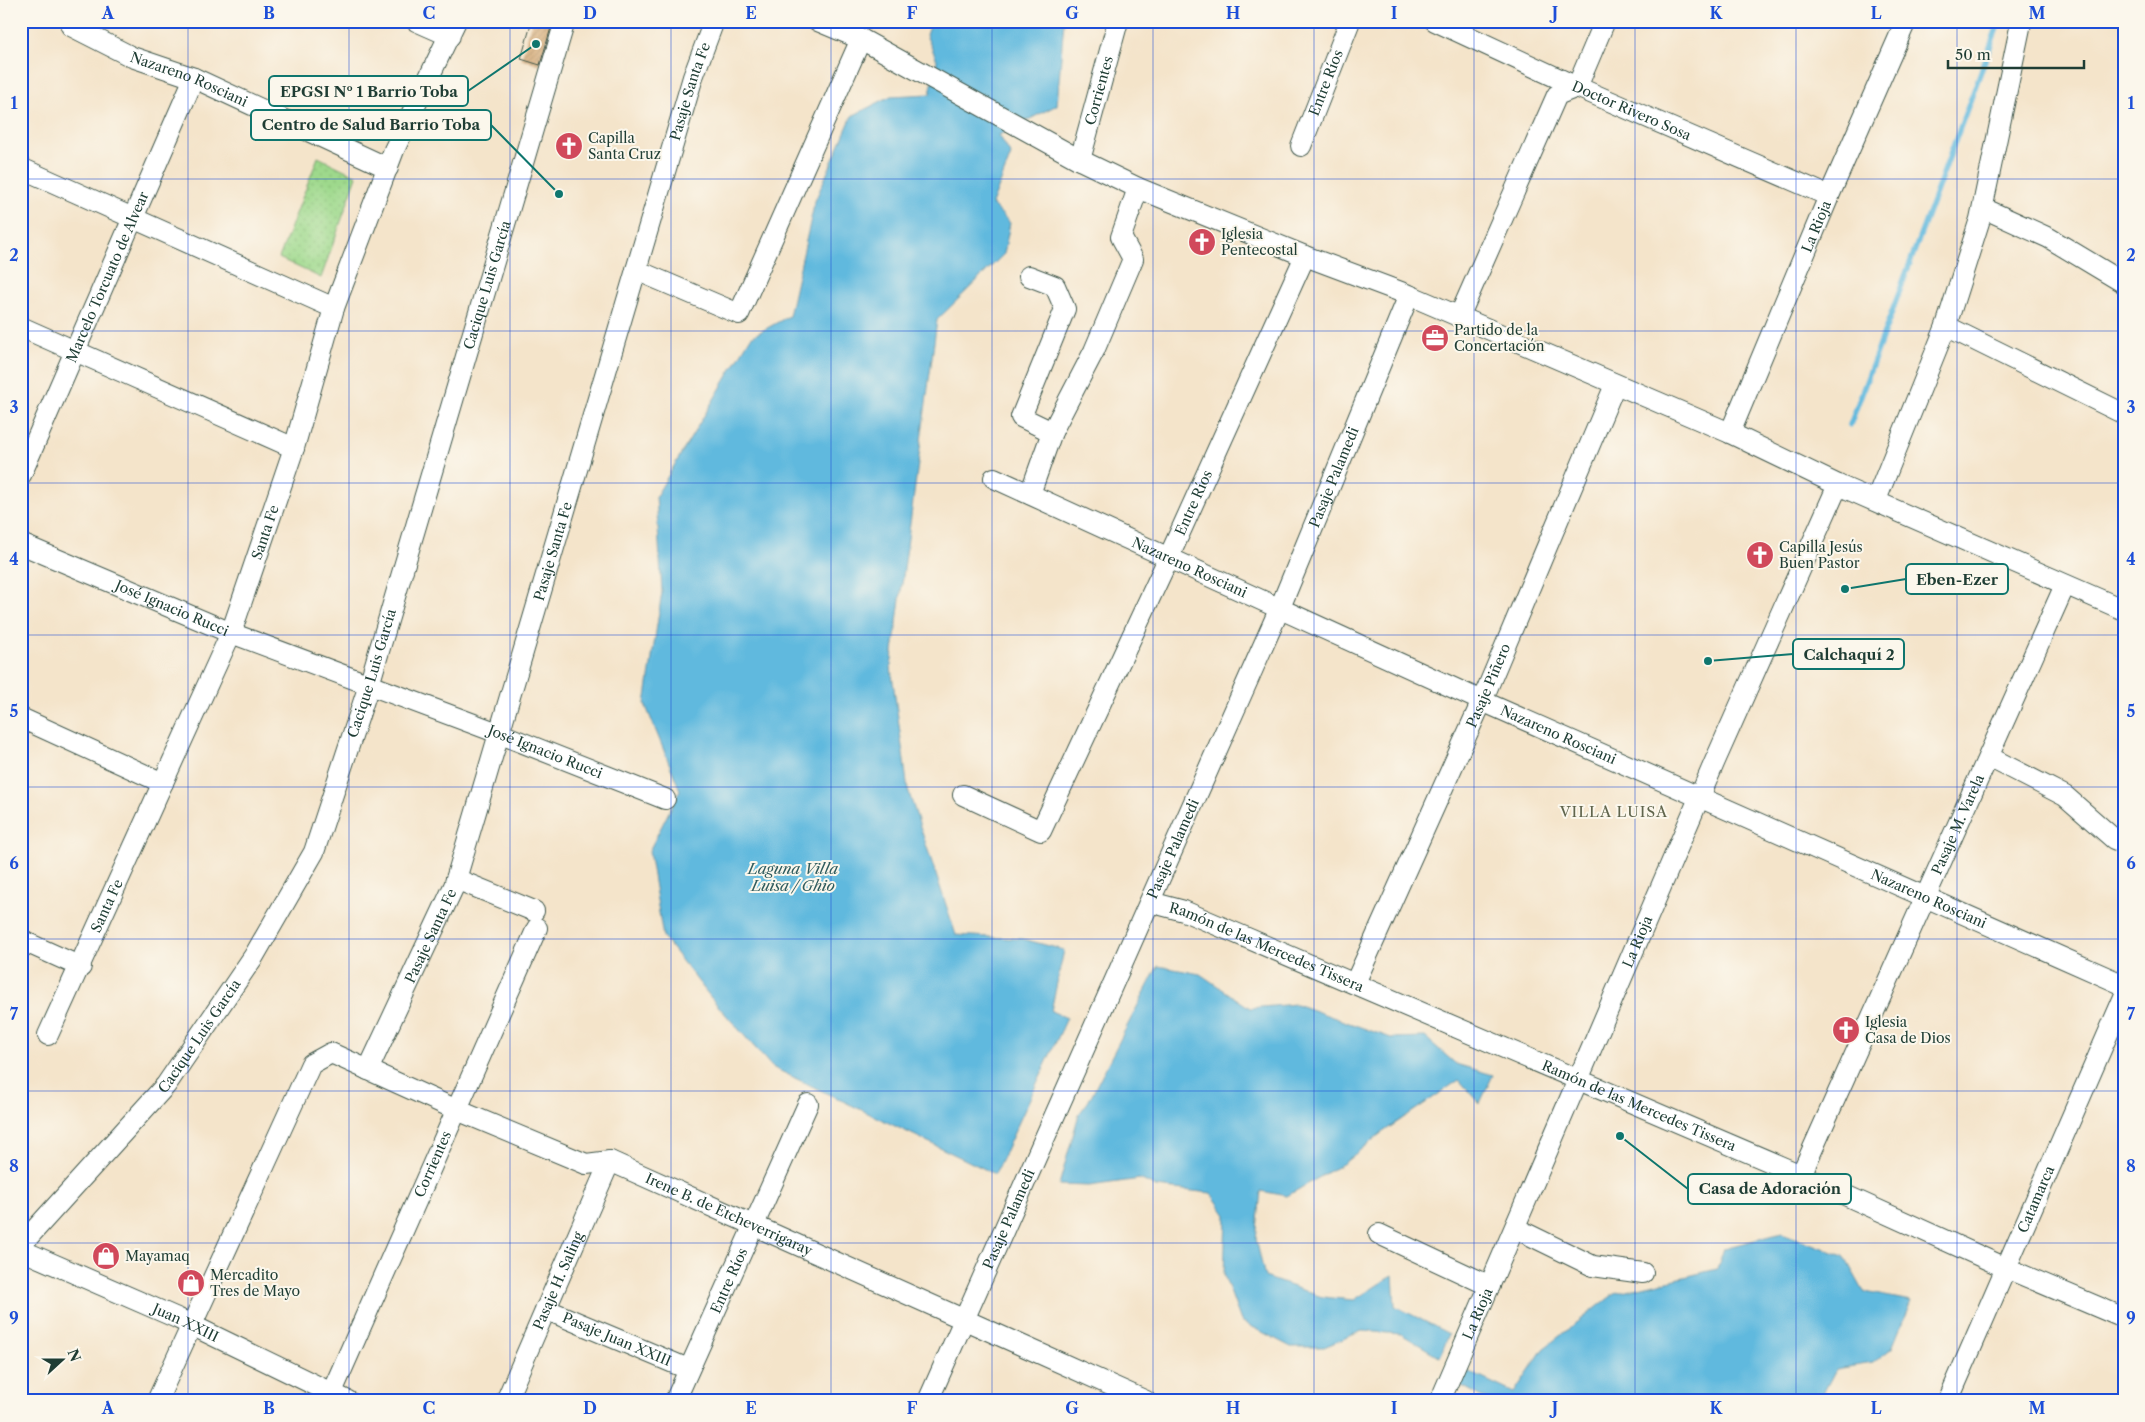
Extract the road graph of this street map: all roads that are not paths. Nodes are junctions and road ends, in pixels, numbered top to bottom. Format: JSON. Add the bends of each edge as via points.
{"nodes":[{"id":1,"x":416,"y":21,"type":"edge"},
{"id":2,"x":565,"y":21,"type":"edge"},
{"id":3,"x":714,"y":21,"type":"edge"},
{"id":4,"x":818,"y":21,"type":"edge"},
{"id":5,"x":1118,"y":21,"type":"edge"},
{"id":6,"x":1350,"y":21,"type":"edge"},
{"id":7,"x":1435,"y":21,"type":"edge"},
{"id":8,"x":1605,"y":21,"type":"edge"},
{"id":9,"x":1906,"y":21,"type":"edge"},
{"id":10,"x":2020,"y":22,"type":"edge"},
{"id":11,"x":72,"y":24,"type":"edge"},
{"id":12,"x":453,"y":28,"type":"edge"},
{"id":13,"x":861,"y":39,"type":"junction"},
{"id":14,"x":194,"y":78,"type":"junction"},
{"id":15,"x":1577,"y":87,"type":"junction"},
{"id":16,"x":1301,"y":146,"type":"dead end"},
{"id":17,"x":1080,"y":160,"type":"junction"},
{"id":18,"x":21,"y":168,"type":"edge"},
{"id":19,"x":388,"y":168,"type":"junction"},
{"id":20,"x":1138,"y":188,"type":"junction"},
{"id":21,"x":1829,"y":196,"type":"junction"},
{"id":22,"x":1983,"y":208,"type":"junction"},
{"id":23,"x":132,"y":219,"type":"junction"},
{"id":24,"x":1305,"y":256,"type":"junction"},
{"id":25,"x":636,"y":270,"type":"junction"},
{"id":26,"x":1029,"y":276,"type":"dead end"},
{"id":27,"x":2124,"y":283,"type":"edge"},
{"id":28,"x":1409,"y":295,"type":"junction"},
{"id":29,"x":334,"y":308,"type":"junction"},
{"id":30,"x":1459,"y":317,"type":"junction"},
{"id":31,"x":1946,"y":326,"type":"junction"},
{"id":32,"x":21,"y":327,"type":"edge"},
{"id":33,"x":75,"y":350,"type":"junction"},
{"id":34,"x":1615,"y":385,"type":"junction"},
{"id":35,"x":2124,"y":414,"type":"edge"},
{"id":36,"x":1052,"y":432,"type":"junction"},
{"id":37,"x":1730,"y":433,"type":"junction"},
{"id":38,"x":294,"y":448,"type":"junction"},
{"id":39,"x":21,"y":475,"type":"edge"},
{"id":40,"x":994,"y":478,"type":"dead end"},
{"id":41,"x":1838,"y":485,"type":"junction"},
{"id":42,"x":1030,"y":494,"type":"junction"},
{"id":43,"x":1876,"y":500,"type":"junction"},
{"id":44,"x":21,"y":544,"type":"edge"},
{"id":45,"x":1168,"y":559,"type":"junction"},
{"id":46,"x":2065,"y":586,"type":"junction"},
{"id":47,"x":1279,"y":610,"type":"junction"},
{"id":48,"x":2124,"y":610,"type":"edge"},
{"id":49,"x":231,"y":633,"type":"junction"},
{"id":50,"x":369,"y":685,"type":"junction"},
{"id":51,"x":1482,"y":701,"type":"junction"},
{"id":52,"x":21,"y":718,"type":"edge"},
{"id":53,"x":498,"y":732,"type":"junction"},
{"id":54,"x":1989,"y":757,"type":"junction"},
{"id":55,"x":163,"y":783,"type":"junction"},
{"id":56,"x":963,"y":795,"type":"dead end"},
{"id":57,"x":1700,"y":796,"type":"junction"},
{"id":58,"x":665,"y":800,"type":"dead end"},
{"id":59,"x":2124,"y":843,"type":"edge"},
{"id":60,"x":456,"y":879,"type":"junction"},
{"id":61,"x":1927,"y":896,"type":"junction"},
{"id":62,"x":1150,"y":902,"type":"junction"},
{"id":63,"x":21,"y":940,"type":"edge"},
{"id":64,"x":81,"y":966,"type":"junction"},
{"id":65,"x":1355,"y":983,"type":"junction"},
{"id":66,"x":2124,"y":985,"type":"edge"},
{"id":67,"x":2124,"y":997,"type":"edge"},
{"id":68,"x":48,"y":1035,"type":"dead end"},
{"id":69,"x":368,"y":1070,"type":"junction"},
{"id":70,"x":1580,"y":1079,"type":"junction"},
{"id":71,"x":808,"y":1104,"type":"dead end"},
{"id":72,"x":457,"y":1110,"type":"junction"},
{"id":73,"x":610,"y":1161,"type":"junction"},
{"id":74,"x":1801,"y":1175,"type":"junction"},
{"id":75,"x":755,"y":1225,"type":"junction"},
{"id":76,"x":1515,"y":1228,"type":"junction"},
{"id":77,"x":1379,"y":1234,"type":"dead end"},
{"id":78,"x":21,"y":1244,"type":"edge"},
{"id":79,"x":21,"y":1250,"type":"edge"},
{"id":80,"x":2006,"y":1268,"type":"junction"},
{"id":81,"x":1643,"y":1273,"type":"dead end"},
{"id":82,"x":1490,"y":1286,"type":"junction"},
{"id":83,"x":545,"y":1309,"type":"junction"},
{"id":84,"x":2124,"y":1318,"type":"edge"},
{"id":85,"x":963,"y":1320,"type":"junction"},
{"id":86,"x":191,"y":1327,"type":"junction"},
{"id":87,"x":688,"y":1369,"type":"junction"},
{"id":88,"x":336,"y":1398,"type":"edge"},
{"id":89,"x":677,"y":1400,"type":"edge"},
{"id":90,"x":1951,"y":1400,"type":"edge"},
{"id":91,"x":157,"y":1401,"type":"edge"},
{"id":92,"x":506,"y":1401,"type":"edge"},
{"id":93,"x":928,"y":1401,"type":"edge"},
{"id":94,"x":1146,"y":1401,"type":"edge"},
{"id":95,"x":1440,"y":1401,"type":"edge"}],
"edges":[{"from":1,"to":12,"type":"street"},
{"from":2,"to":50,"type":"street","name":"Cacique Luis García"},
{"from":3,"to":25,"type":"street","name":"Pasaje Santa Fe","via":[[692,77]]},
{"from":4,"to":13,"type":"street"},
{"from":5,"to":17,"type":"street","name":"Corrientes"},
{"from":6,"to":16,"type":"street","name":"Entre Ríos"},
{"from":7,"to":15,"type":"street","name":"Doctor Rivero Sosa"},
{"from":8,"to":15,"type":"street"},
{"from":9,"to":21,"type":"street","name":"La Rioja"},
{"from":10,"to":22,"type":"street"},
{"from":11,"to":14,"type":"street","name":"Nazareno Rosciani","via":[[132,57]]},
{"from":12,"to":19,"type":"street","name":"Santa Fe"},
{"from":13,"to":17,"type":"street"},
{"from":13,"to":25,"type":"street","via":[[739,314]]},
{"from":14,"to":19,"type":"street","name":"Nazareno Rosciani"},
{"from":14,"to":23,"type":"street","name":"Marcelo Torcuato de Alvear"},
{"from":15,"to":21,"type":"street","name":"Doctor Rivero Sosa"},
{"from":15,"to":30,"type":"street","via":[[1557,95]]},
{"from":17,"to":20,"type":"street"},
{"from":18,"to":23,"type":"street"},
{"from":19,"to":29,"type":"street","name":"Santa Fe"},
{"from":20,"to":24,"type":"street"},
{"from":20,"to":36,"type":"street","via":[[1121,237],[1133,259],[1094,351]]},
{"from":21,"to":37,"type":"street","name":"La Rioja"},
{"from":22,"to":27,"type":"street","via":[[2050,238]]},
{"from":22,"to":31,"type":"street"},
{"from":23,"to":29,"type":"street"},
{"from":23,"to":33,"type":"street","name":"Marcelo Torcuato de Alvear"},
{"from":24,"to":28,"type":"street"},
{"from":24,"to":45,"type":"street","name":"Entre Ríos"},
{"from":25,"to":53,"type":"street","name":"Pasaje Santa Fe"},
{"from":26,"to":36,"type":"street","via":[[1055,286],[1065,309],[1021,417]]},
{"from":28,"to":30,"type":"street"},
{"from":28,"to":47,"type":"street","name":"Pasaje Palamedi"},
{"from":29,"to":38,"type":"street","name":"Santa Fe"},
{"from":30,"to":34,"type":"street"},
{"from":31,"to":35,"type":"street"},
{"from":31,"to":43,"type":"street"},
{"from":32,"to":33,"type":"street"},
{"from":33,"to":38,"type":"street"},
{"from":33,"to":39,"type":"street","name":"Marcelo Torcuato de Alvear"},
{"from":34,"to":37,"type":"street"},
{"from":34,"to":51,"type":"street","name":"Pasaje Piñero"},
{"from":36,"to":42,"type":"street"},
{"from":37,"to":41,"type":"street"},
{"from":38,"to":49,"type":"street","name":"Santa Fe"},
{"from":40,"to":42,"type":"street","name":"Nazareno Rosciani"},
{"from":41,"to":43,"type":"street"},
{"from":41,"to":57,"type":"street","name":"La Rioja"},
{"from":42,"to":45,"type":"street","name":"Nazareno Rosciani"},
{"from":43,"to":46,"type":"street"},
{"from":44,"to":49,"type":"street","name":"José Ignacio Rucci"},
{"from":45,"to":47,"type":"street","name":"Nazareno Rosciani"},
{"from":45,"to":56,"type":"street","name":"Entre Ríos","via":[[1041,831]]},
{"from":46,"to":48,"type":"street"},
{"from":46,"to":54,"type":"street","name":"Pasaje M. Varela"},
{"from":47,"to":51,"type":"street","name":"Nazareno Rosciani"},
{"from":47,"to":62,"type":"street","name":"Pasaje Palamedi"},
{"from":49,"to":50,"type":"street","name":"José Ignacio Rucci"},
{"from":49,"to":55,"type":"street","name":"Santa Fe"},
{"from":50,"to":53,"type":"street","name":"José Ignacio Rucci"},
{"from":50,"to":78,"type":"street","name":"Cacique Luis García","via":[[314,852],[254,956],[166,1085]]},
{"from":51,"to":57,"type":"street","name":"Nazareno Rosciani"},
{"from":51,"to":65,"type":"street","name":"Pasaje Piñero"},
{"from":52,"to":55,"type":"street"},
{"from":53,"to":58,"type":"street","name":"José Ignacio Rucci"},
{"from":53,"to":60,"type":"street","name":"Pasaje Santa Fe"},
{"from":54,"to":59,"type":"street","via":[[2066,796],[2114,839]]},
{"from":54,"to":61,"type":"street","name":"Pasaje M. Varela"},
{"from":55,"to":64,"type":"street","name":"Santa Fe"},
{"from":57,"to":61,"type":"street","name":"Nazareno Rosciani"},
{"from":57,"to":70,"type":"street","name":"La Rioja"},
{"from":60,"to":69,"type":"street","name":"Pasaje Santa Fe"},
{"from":60,"to":72,"type":"street","name":"Corrientes","via":[[535,919]]},
{"from":61,"to":66,"type":"street","name":"Nazareno Rosciani"},
{"from":61,"to":74,"type":"street","name":"Pasaje M. Varela"},
{"from":62,"to":65,"type":"street","name":"Ramón de las Mercedes Tissera","via":[[1184,911]]},
{"from":62,"to":85,"type":"street","name":"Pasaje Palamedi"},
{"from":63,"to":64,"type":"street"},
{"from":64,"to":68,"type":"street","name":"Santa Fe"},
{"from":65,"to":70,"type":"street","name":"Ramón de las Mercedes Tissera"},
{"from":67,"to":80,"type":"street","name":"Catamarca"},
{"from":69,"to":72,"type":"street"},
{"from":69,"to":86,"type":"street","via":[[331,1053],[311,1064]]},
{"from":70,"to":74,"type":"street","name":"Ramón de las Mercedes Tissera"},
{"from":70,"to":76,"type":"street","name":"La Rioja"},
{"from":71,"to":75,"type":"street","name":"Entre Ríos"},
{"from":72,"to":73,"type":"street","via":[[586,1164]]},
{"from":72,"to":88,"type":"street","name":"Corrientes"},
{"from":73,"to":75,"type":"street","name":"Irene B. de Etcheverrigaray"},
{"from":73,"to":83,"type":"street","name":"Pasaje H. Saling"},
{"from":74,"to":80,"type":"street","name":"Ramón de las Mercedes Tissera"},
{"from":75,"to":85,"type":"street","name":"Irene B. de Etcheverrigaray"},
{"from":75,"to":87,"type":"street","name":"Entre Ríos"},
{"from":76,"to":81,"type":"street","via":[[1593,1266]]},
{"from":76,"to":82,"type":"street","name":"La Rioja"},
{"from":77,"to":82,"type":"street"},
{"from":79,"to":86,"type":"street","name":"Juan XXIII"},
{"from":80,"to":84,"type":"street","name":"Ramón de las Mercedes Tissera"},
{"from":80,"to":90,"type":"street","name":"Catamarca"},
{"from":82,"to":95,"type":"street","name":"La Rioja"},
{"from":83,"to":87,"type":"street","name":"Pasaje Juan XXIII"},
{"from":83,"to":92,"type":"street","name":"Pasaje H. Saling"},
{"from":85,"to":93,"type":"street","name":"Pasaje Palamedi"},
{"from":85,"to":94,"type":"street","name":"Irene B. de Etcheverrigaray"},
{"from":86,"to":88,"type":"street","name":"Juan XXIII"},
{"from":86,"to":91,"type":"street"},
{"from":87,"to":89,"type":"street","name":"Entre Ríos"}]}
